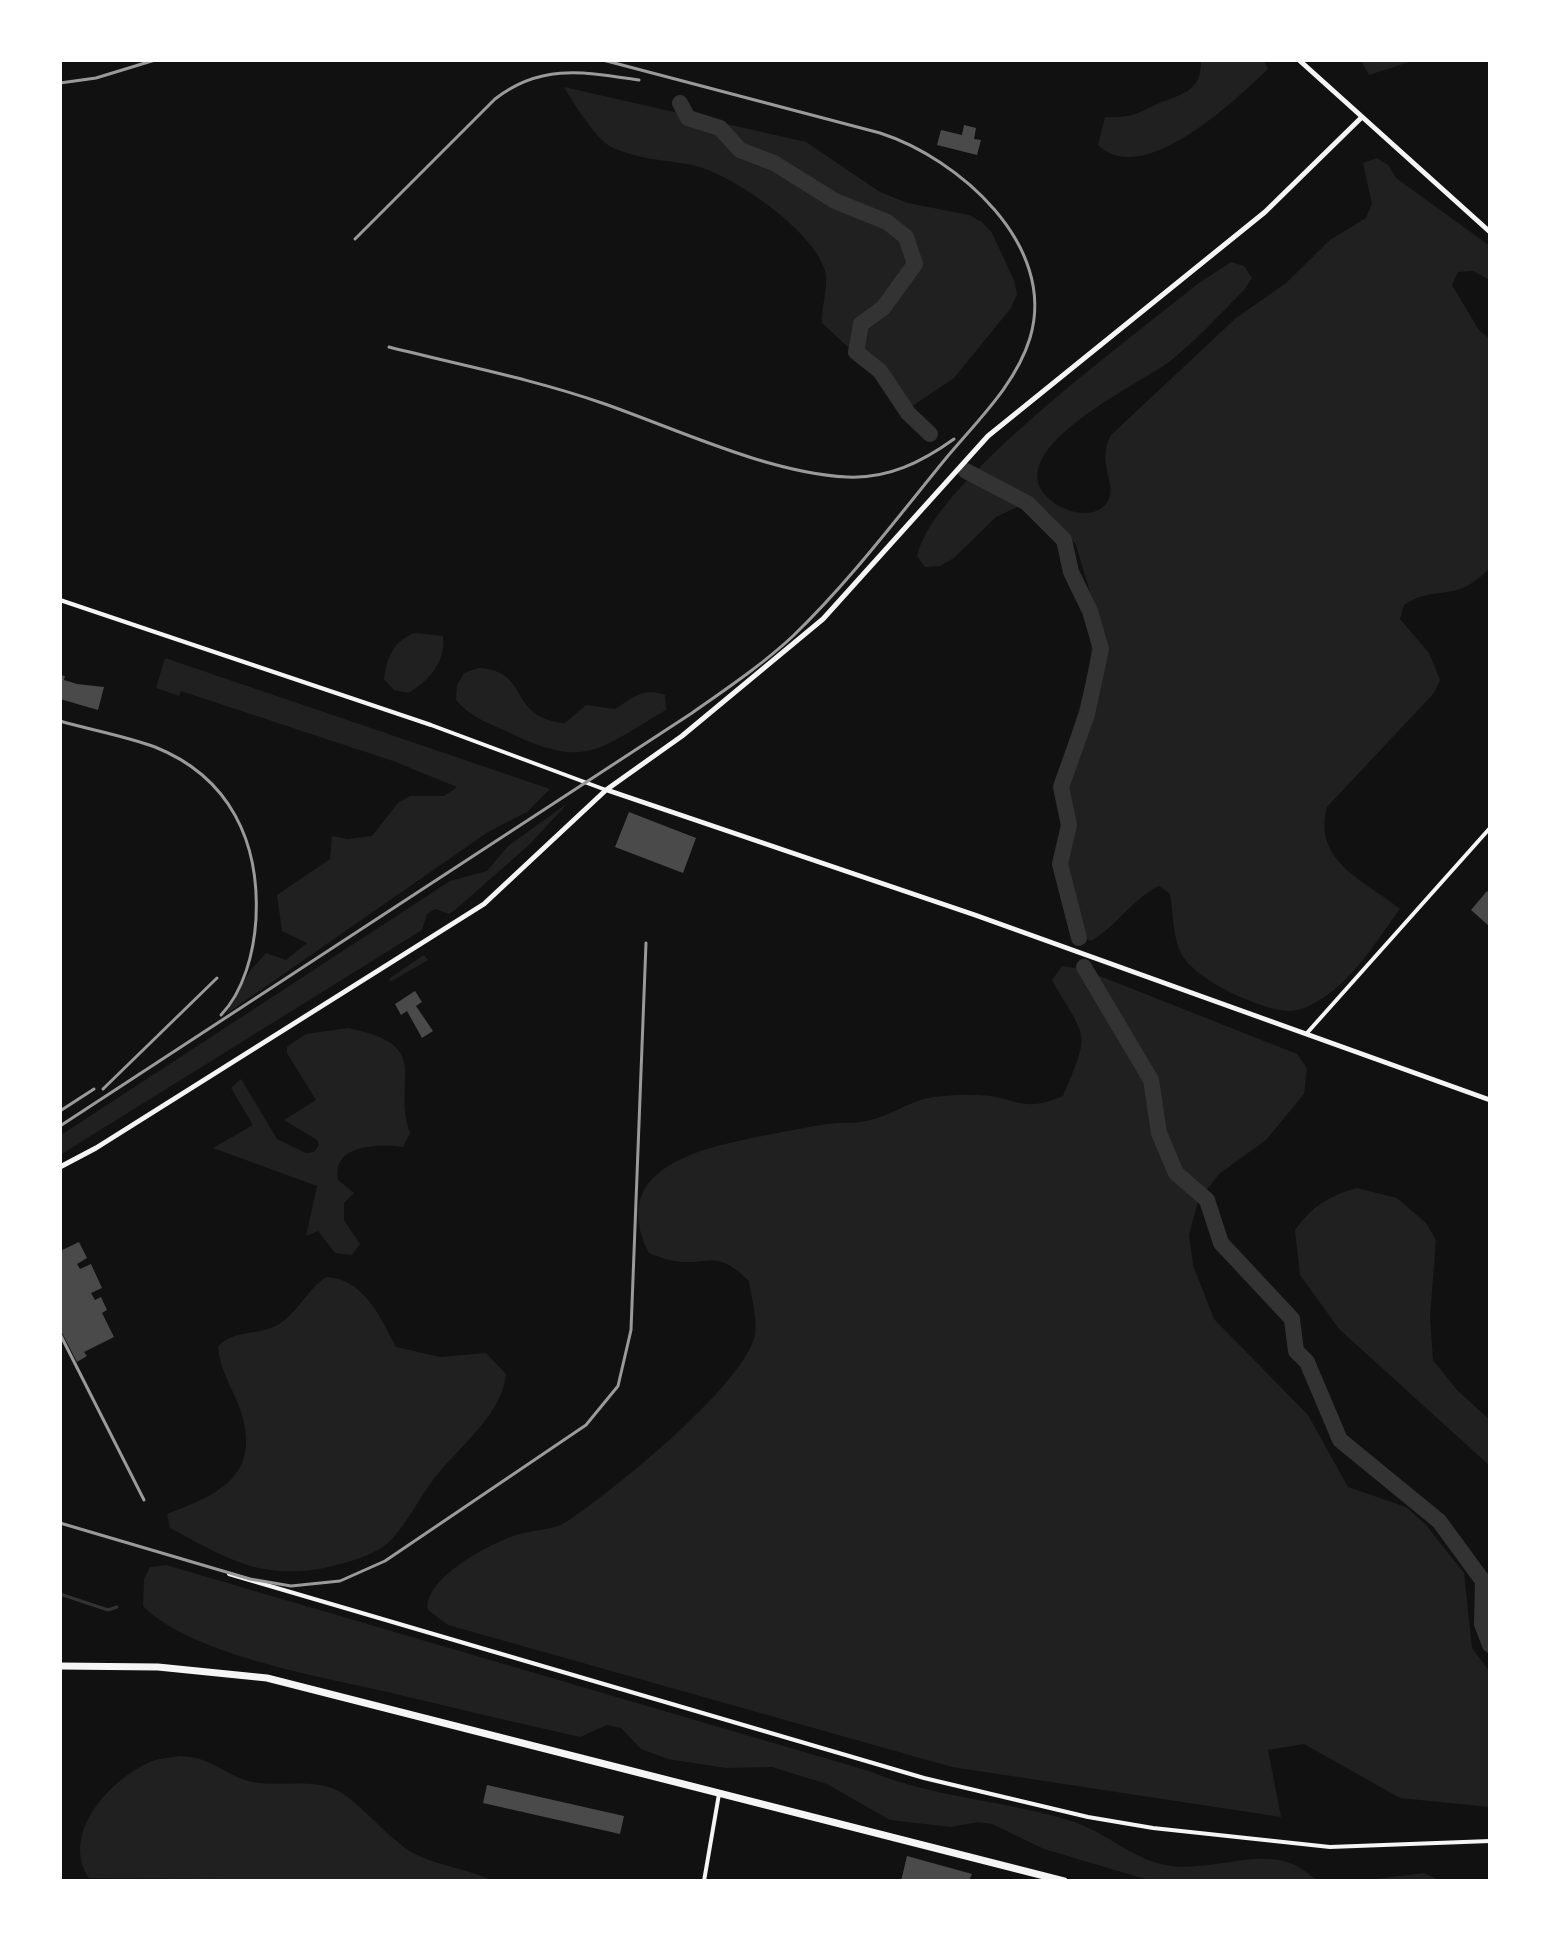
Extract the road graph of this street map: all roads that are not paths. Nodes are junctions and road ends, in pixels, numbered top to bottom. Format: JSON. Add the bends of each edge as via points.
{"nodes":[{"id":1,"x":1299,"y":60,"type":"edge"},
{"id":2,"x":1362,"y":117,"type":"junction"},
{"id":3,"x":1490,"y":232,"type":"edge"},
{"id":4,"x":60,"y":600,"type":"edge"},
{"id":5,"x":606,"y":790,"type":"junction"},
{"id":6,"x":1490,"y":828,"type":"edge"},
{"id":7,"x":1307,"y":1033,"type":"junction"},
{"id":8,"x":1490,"y":1100,"type":"edge"},
{"id":9,"x":60,"y":1167,"type":"edge"},
{"id":10,"x":229,"y":1574,"type":"dead end"},
{"id":11,"x":60,"y":1666,"type":"edge"},
{"id":12,"x":719,"y":1794,"type":"junction"},
{"id":13,"x":1490,"y":1841,"type":"edge"},
{"id":14,"x":704,"y":1881,"type":"edge"},
{"id":15,"x":1064,"y":1881,"type":"edge"}],
"edges":[{"from":1,"to":2,"type":"street"},
{"from":2,"to":3,"type":"street"},
{"from":2,"to":5,"type":"street","via":[[1265,212],[988,436],[795,644]]},
{"from":4,"to":5,"type":"street"},
{"from":5,"to":7,"type":"street"},
{"from":5,"to":9,"type":"street","via":[[484,904]]},
{"from":6,"to":7,"type":"street"},
{"from":7,"to":8,"type":"street"},
{"from":10,"to":13,"type":"street","via":[[924,1778],[1088,1817],[1330,1847]]},
{"from":11,"to":12,"type":"main road","via":[[158,1667],[255,1676]]},
{"from":12,"to":14,"type":"street"},
{"from":12,"to":15,"type":"main road"}]}
